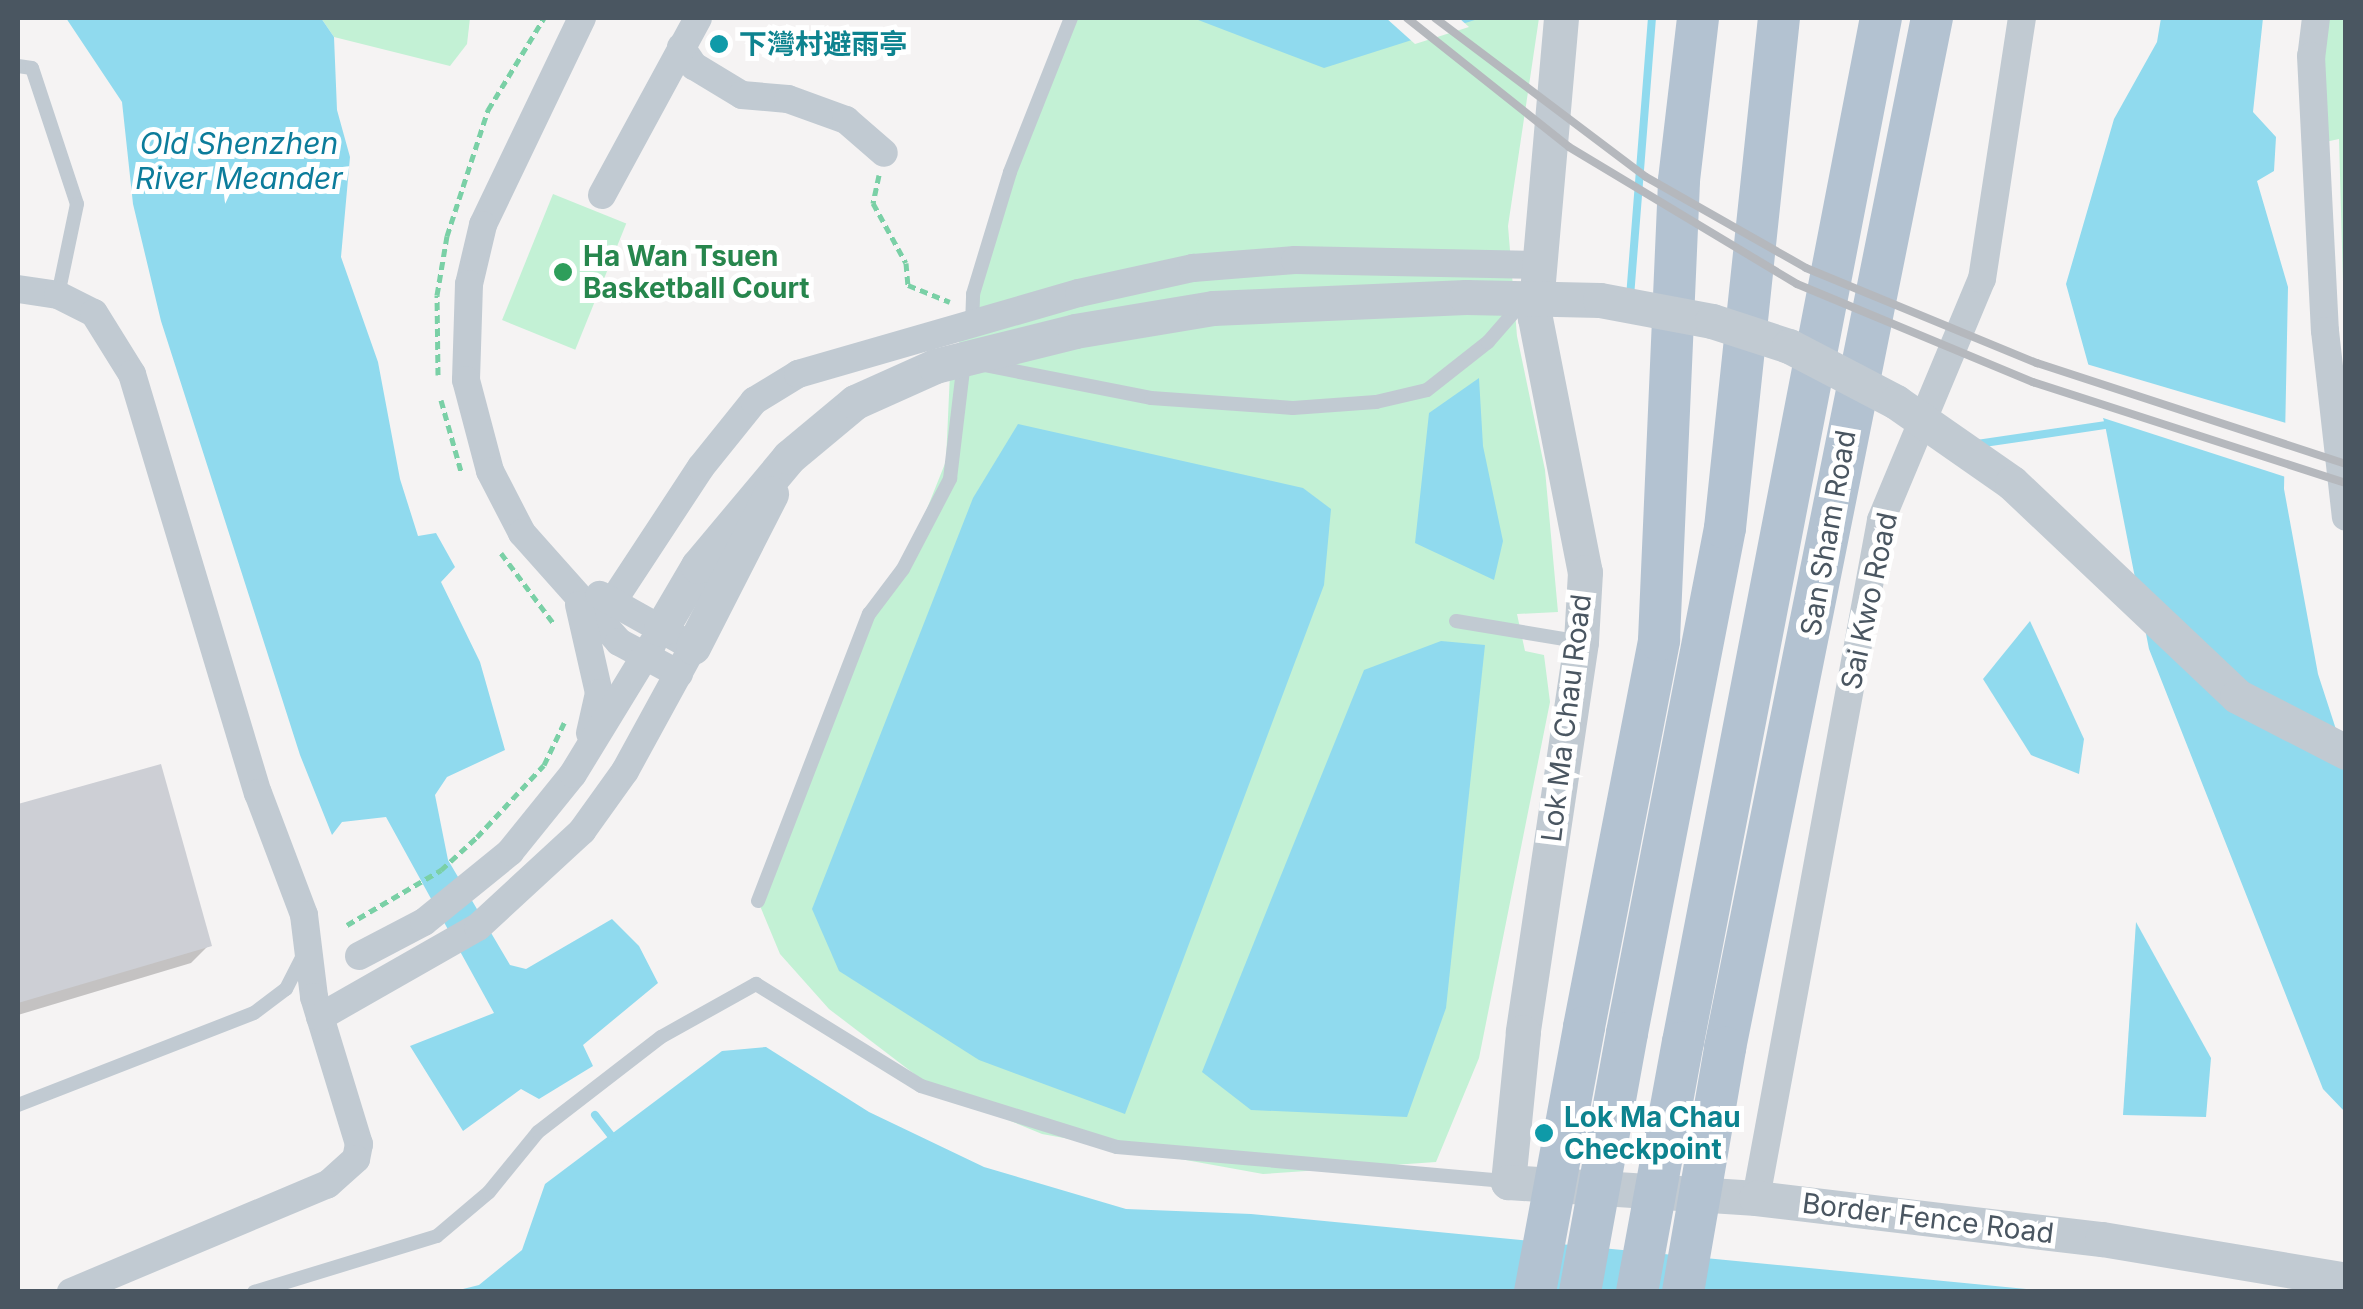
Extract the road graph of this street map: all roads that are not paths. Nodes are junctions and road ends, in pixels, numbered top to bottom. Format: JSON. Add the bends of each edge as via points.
{"nodes":[{"id":1,"x":582,"y":18,"type":"edge"},
{"id":2,"x":698,"y":18,"type":"edge"},
{"id":3,"x":1071,"y":18,"type":"edge"},
{"id":4,"x":1561,"y":18,"type":"edge"},
{"id":5,"x":1698,"y":18,"type":"edge"},
{"id":6,"x":1779,"y":18,"type":"edge"},
{"id":7,"x":1882,"y":18,"type":"edge"},
{"id":8,"x":1932,"y":18,"type":"edge"},
{"id":9,"x":2022,"y":18,"type":"edge"},
{"id":10,"x":2316,"y":18,"type":"edge"},
{"id":11,"x":681,"y":46,"type":"junction"},
{"id":12,"x":18,"y":66,"type":"edge"},
{"id":13,"x":884,"y":153,"type":"road end"},
{"id":14,"x":602,"y":195,"type":"dead end"},
{"id":15,"x":1535,"y":277,"type":"junction"},
{"id":16,"x":18,"y":289,"type":"edge"},
{"id":17,"x":58,"y":295,"type":"junction"},
{"id":18,"x":964,"y":330,"type":"junction"},
{"id":19,"x":964,"y":361,"type":"junction"},
{"id":20,"x":2346,"y":517,"type":"edge"},
{"id":21,"x":557,"y":572,"type":"junction"},
{"id":22,"x":713,"y":575,"type":"junction"},
{"id":23,"x":613,"y":602,"type":"junction"},
{"id":24,"x":1456,"y":622,"type":"dead end"},
{"id":25,"x":653,"y":642,"type":"junction"},
{"id":26,"x":1581,"y":642,"type":"junction"},
{"id":27,"x":686,"y":660,"type":"junction"},
{"id":28,"x":2346,"y":752,"type":"edge"},
{"id":29,"x":586,"y":754,"type":"junction"},
{"id":30,"x":758,"y":901,"type":"dead end"},
{"id":31,"x":304,"y":914,"type":"junction"},
{"id":32,"x":359,"y":956,"type":"dead end"},
{"id":33,"x":320,"y":1017,"type":"junction"},
{"id":34,"x":18,"y":1105,"type":"edge"},
{"id":35,"x":1508,"y":1182,"type":"junction"},
{"id":36,"x":1756,"y":1198,"type":"junction"},
{"id":37,"x":2346,"y":1280,"type":"edge"},
{"id":38,"x":71,"y":1292,"type":"edge"},
{"id":39,"x":254,"y":1292,"type":"edge"},
{"id":40,"x":1536,"y":1292,"type":"edge"},
{"id":41,"x":1580,"y":1292,"type":"edge"},
{"id":42,"x":1637,"y":1292,"type":"edge"},
{"id":43,"x":1683,"y":1292,"type":"edge"}],
"edges":[{"from":1,"to":21,"type":"street","via":[[483,226],[466,322],[466,380],[490,471],[522,533]]},
{"from":2,"to":11,"type":"street"},
{"from":3,"to":18,"type":"lane","via":[[1010,172]]},
{"from":4,"to":15,"type":"street","name":"Lok Ma Chau Road"},
{"from":5,"to":40,"type":"main road","bridge":true,"via":[[1678,200],[1660,640]]},
{"from":6,"to":41,"type":"main road","bridge":true,"via":[[1725,528]]},
{"from":7,"to":42,"type":"main road","name":"San Sham Road","bridge":true},
{"from":8,"to":43,"type":"main road","name":"San Sham Road","bridge":true,"via":[[1725,1048]]},
{"from":9,"to":36,"type":"street","name":"Sai Kwo Road","via":[[1982,279],[1881,520]]},
{"from":10,"to":20,"type":"street","via":[[2311,56],[2325,331]]},
{"from":11,"to":13,"type":"street","via":[[694,66],[742,95],[788,99],[846,120]]},
{"from":11,"to":14,"type":"street"},
{"from":12,"to":17,"type":"lane","via":[[32,68],[77,204]]},
{"from":15,"to":18,"type":"street","via":[[1295,260],[1192,268],[1079,293]]},
{"from":15,"to":19,"type":"lane","via":[[1488,342],[1427,390],[1376,402],[1293,408],[1151,398]]},
{"from":15,"to":26,"type":"street","name":"Lok Ma Chau Road","via":[[1534,318],[1585,572]]},
{"from":16,"to":17,"type":"street"},
{"from":17,"to":31,"type":"street","via":[[94,314],[132,374],[258,793]]},
{"from":18,"to":19,"type":"lane"},
{"from":18,"to":23,"type":"street","via":[[798,374],[754,401],[701,466]]},
{"from":19,"to":30,"type":"lane","via":[[950,479],[903,568],[869,614]]},
{"from":21,"to":23,"type":"street"},
{"from":21,"to":25,"type":"street","via":[[619,642]]},
{"from":21,"to":29,"type":"street","via":[[580,606],[599,692]]},
{"from":22,"to":25,"type":"street"},
{"from":22,"to":27,"type":"street"},
{"from":22,"to":28,"type":"street","bridge":true,"via":[[789,457],[855,402],[934,366],[1075,331],[1213,308],[1329,299],[1562,299],[1712,320],[1789,346],[1896,402],[2012,483],[2237,696]]},
{"from":23,"to":25,"type":"street"},
{"from":24,"to":26,"type":"lane"},
{"from":25,"to":27,"type":"street"},
{"from":25,"to":29,"type":"street"},
{"from":26,"to":35,"type":"street","name":"Lok Ma Chau Road","via":[[1523,1032]]},
{"from":27,"to":33,"type":"street","via":[[625,771],[582,831],[478,927]]},
{"from":29,"to":32,"type":"street","via":[[559,794],[472,885],[424,922]]},
{"from":31,"to":33,"type":"street"},
{"from":31,"to":34,"type":"lane","via":[[296,972],[272,1003]]},
{"from":33,"to":38,"type":"street","via":[[359,1144],[356,1160],[328,1184]]},
{"from":35,"to":36,"type":"street","name":"Border Fence Road"},
{"from":35,"to":39,"type":"lane","via":[[1117,1146],[920,1086],[756,984],[661,1038],[538,1132],[489,1192],[437,1236]]},
{"from":36,"to":37,"type":"street","name":"Border Fence Road","via":[[2102,1239]]}]}
